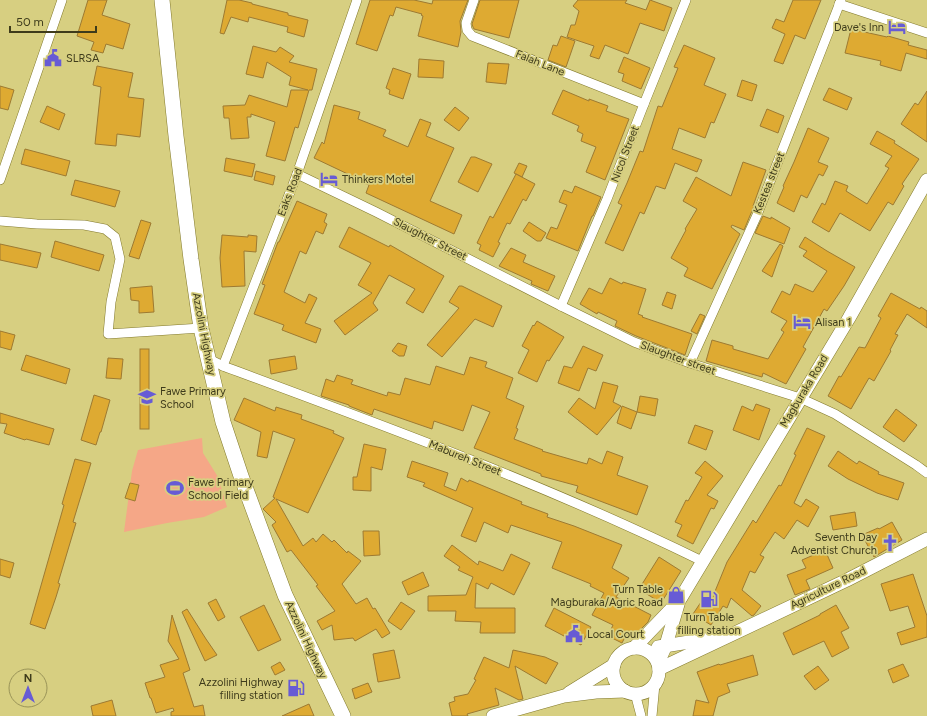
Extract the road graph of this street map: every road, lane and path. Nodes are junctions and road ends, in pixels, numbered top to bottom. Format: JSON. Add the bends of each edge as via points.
{"nodes":[{"id":1,"x":62,"y":0,"type":"edge"},
{"id":2,"x":162,"y":0,"type":"edge"},
{"id":3,"x":357,"y":0,"type":"edge"},
{"id":4,"x":474,"y":0,"type":"edge"},
{"id":5,"x":686,"y":0,"type":"edge"},
{"id":6,"x":840,"y":2,"type":"edge"},
{"id":7,"x":927,"y":33,"type":"edge"},
{"id":8,"x":644,"y":104,"type":"junction"},
{"id":9,"x":297,"y":174,"type":"junction"},
{"id":10,"x":0,"y":180,"type":"edge"},
{"id":11,"x":927,"y":180,"type":"edge"},
{"id":12,"x":0,"y":221,"type":"edge"},
{"id":13,"x":561,"y":306,"type":"junction"},
{"id":14,"x":201,"y":328,"type":"junction"},
{"id":15,"x":208,"y":358,"type":"junction"},
{"id":16,"x":690,"y":363,"type":"junction"},
{"id":17,"x":223,"y":366,"type":"junction"},
{"id":18,"x":800,"y":398,"type":"junction"},
{"id":19,"x":927,"y":473,"type":"edge"},
{"id":20,"x":927,"y":539,"type":"edge"},
{"id":21,"x":702,"y":560,"type":"junction"},
{"id":22,"x":679,"y":601,"type":"junction"},
{"id":23,"x":728,"y":636,"type":"junction"},
{"id":24,"x":666,"y":645,"type":"junction"},
{"id":25,"x":641,"y":649,"type":"junction"},
{"id":26,"x":614,"y":665,"type":"junction"},
{"id":27,"x":659,"y":666,"type":"junction"},
{"id":28,"x":655,"y":684,"type":"junction"},
{"id":29,"x":630,"y":692,"type":"junction"},
{"id":30,"x":564,"y":696,"type":"junction"},
{"id":31,"x":343,"y":716,"type":"edge"},
{"id":32,"x":493,"y":716,"type":"edge"},
{"id":33,"x":641,"y":716,"type":"edge"},
{"id":34,"x":652,"y":716,"type":"edge"}],
"edges":[{"from":1,"to":10,"type":"street"},
{"from":2,"to":14,"type":"main road","name":"Azzolini Highway","via":[[176,136]]},
{"from":3,"to":9,"type":"street","name":"Eaks Road"},
{"from":4,"to":8,"type":"street","name":"Falah Lane","via":[[466,23],[467,30],[472,36]]},
{"from":5,"to":8,"type":"street","name":"Nicol Street"},
{"from":6,"to":7,"type":"street"},
{"from":6,"to":16,"type":"street","name":"Kestea street","via":[[757,215]]},
{"from":8,"to":13,"type":"street","name":"Nicol Street"},
{"from":9,"to":13,"type":"street","name":"Slaughter Street"},
{"from":9,"to":17,"type":"street","name":"Eaks Road"},
{"from":11,"to":18,"type":"main road","name":"Magburaka Road","via":[[849,318]]},
{"from":12,"to":14,"type":"street","via":[[84,225],[106,229],[115,237],[120,259],[111,302],[108,334]]},
{"from":13,"to":16,"type":"street","name":"Slaughter street","via":[[634,342]]},
{"from":14,"to":15,"type":"main road","name":"Azzolini Highway"},
{"from":15,"to":17,"type":"street"},
{"from":15,"to":31,"type":"main road","name":"Azzolini Highway","via":[[230,444],[285,595]]},
{"from":16,"to":18,"type":"street","name":"Slaughter street"},
{"from":17,"to":21,"type":"street","name":"Mabureh Street","via":[[435,445],[598,512]]},
{"from":18,"to":19,"type":"street","name":"Slaughter street","via":[[835,414]]},
{"from":18,"to":21,"type":"main road","name":"Magburaka Road"},
{"from":20,"to":23,"type":"main road","name":"Agriculture Road"},
{"from":21,"to":22,"type":"main road","name":"Magburaka Road"},
{"from":22,"to":24,"type":"main road","name":"Magburaka Road"},
{"from":22,"to":25,"type":"main road","name":"Magburaka Road"},
{"from":23,"to":24,"type":"main road","name":"Agriculture Road"},
{"from":23,"to":27,"type":"main road","name":"Agriculture Road"},
{"from":24,"to":25,"type":"main road","name":"Agriculture Road"},
{"from":24,"to":27,"type":"main road","name":"Magburaka Road"},
{"from":25,"to":26,"type":"main road","via":[[627,649],[621,653]]},
{"from":25,"to":27,"type":"main road","via":[[654,656]]},
{"from":26,"to":29,"type":"main road","via":[[615,680],[619,686]]},
{"from":26,"to":30,"type":"main road"},
{"from":27,"to":28,"type":"main road"},
{"from":28,"to":29,"type":"main road","via":[[643,693]]},
{"from":28,"to":34,"type":"street"},
{"from":29,"to":30,"type":"main road","via":[[596,692]]},
{"from":29,"to":33,"type":"street"},
{"from":30,"to":32,"type":"main road"}]}
